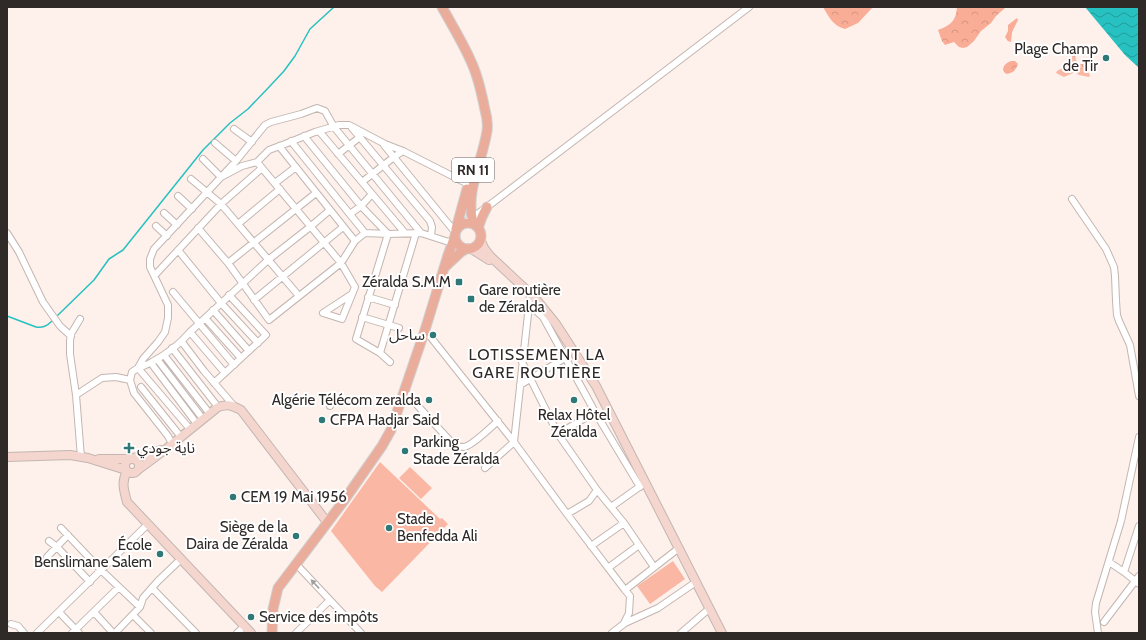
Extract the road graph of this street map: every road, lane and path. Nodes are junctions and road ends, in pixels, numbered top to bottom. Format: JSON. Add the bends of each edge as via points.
{"nodes":[{"id":1,"x":442,"y":7,"type":"edge"},
{"id":2,"x":749,"y":7,"type":"edge"},
{"id":3,"x":485,"y":110,"type":"junction"},
{"id":4,"x":350,"y":125,"type":"junction"},
{"id":5,"x":334,"y":127,"type":"junction"},
{"id":6,"x":234,"y":129,"type":"dead end"},
{"id":7,"x":319,"y":131,"type":"junction"},
{"id":8,"x":304,"y":136,"type":"junction"},
{"id":9,"x":360,"y":137,"type":"junction"},
{"id":10,"x":291,"y":141,"type":"junction"},
{"id":11,"x":252,"y":142,"type":"junction"},
{"id":12,"x":215,"y":143,"type":"dead end"},
{"id":13,"x":382,"y":143,"type":"junction"},
{"id":14,"x":349,"y":145,"type":"junction"},
{"id":15,"x":279,"y":146,"type":"junction"},
{"id":16,"x":403,"y":151,"type":"junction"},
{"id":17,"x":338,"y":154,"type":"junction"},
{"id":18,"x":394,"y":157,"type":"junction"},
{"id":19,"x":203,"y":159,"type":"dead end"},
{"id":20,"x":236,"y":161,"type":"junction"},
{"id":21,"x":256,"y":162,"type":"junction"},
{"id":22,"x":383,"y":165,"type":"junction"},
{"id":23,"x":296,"y":167,"type":"junction"},
{"id":24,"x":262,"y":168,"type":"junction"},
{"id":25,"x":372,"y":174,"type":"junction"},
{"id":26,"x":221,"y":177,"type":"junction"},
{"id":27,"x":191,"y":179,"type":"dead end"},
{"id":28,"x":362,"y":182,"type":"junction"},
{"id":29,"x":275,"y":183,"type":"junction"},
{"id":30,"x":468,"y":184,"type":"junction"},
{"id":31,"x":280,"y":189,"type":"junction"},
{"id":32,"x":207,"y":192,"type":"junction"},
{"id":33,"x":316,"y":193,"type":"junction"},
{"id":34,"x":372,"y":194,"type":"junction"},
{"id":35,"x":178,"y":196,"type":"dead end"},
{"id":36,"x":1072,"y":199,"type":"dead end"},
{"id":37,"x":221,"y":204,"type":"junction"},
{"id":38,"x":360,"y":206,"type":"junction"},
{"id":39,"x":470,"y":207,"type":"junction"},
{"id":40,"x":296,"y":208,"type":"junction"},
{"id":41,"x":192,"y":209,"type":"junction"},
{"id":42,"x":485,"y":209,"type":"junction"},
{"id":43,"x":330,"y":210,"type":"junction"},
{"id":44,"x":164,"y":213,"type":"dead end"},
{"id":45,"x":350,"y":214,"type":"junction"},
{"id":46,"x":472,"y":223,"type":"junction"},
{"id":47,"x":177,"y":224,"type":"junction"},
{"id":48,"x":238,"y":224,"type":"junction"},
{"id":49,"x":156,"y":226,"type":"dead end"},
{"id":50,"x":310,"y":227,"type":"junction"},
{"id":51,"x":343,"y":227,"type":"junction"},
{"id":52,"x":198,"y":228,"type":"junction"},
{"id":53,"x":365,"y":232,"type":"junction"},
{"id":54,"x":7,"y":233,"type":"edge"},
{"id":55,"x":405,"y":233,"type":"junction"},
{"id":56,"x":418,"y":233,"type":"junction"},
{"id":57,"x":388,"y":234,"type":"junction"},
{"id":58,"x":454,"y":235,"type":"junction"},
{"id":59,"x":167,"y":236,"type":"junction"},
{"id":60,"x":432,"y":236,"type":"junction"},
{"id":61,"x":480,"y":239,"type":"junction"},
{"id":62,"x":355,"y":241,"type":"junction"},
{"id":63,"x":254,"y":243,"type":"junction"},
{"id":64,"x":323,"y":243,"type":"junction"},
{"id":65,"x":468,"y":248,"type":"junction"},
{"id":66,"x":178,"y":250,"type":"junction"},
{"id":67,"x":268,"y":260,"type":"junction"},
{"id":68,"x":228,"y":263,"type":"junction"},
{"id":69,"x":341,"y":263,"type":"junction"},
{"id":70,"x":444,"y":268,"type":"junction"},
{"id":71,"x":155,"y":275,"type":"junction"},
{"id":72,"x":282,"y":277,"type":"junction"},
{"id":73,"x":243,"y":283,"type":"junction"},
{"id":74,"x":173,"y":292,"type":"dead end"},
{"id":75,"x":352,"y":294,"type":"junction"},
{"id":76,"x":229,"y":295,"type":"junction"},
{"id":77,"x":299,"y":296,"type":"junction"},
{"id":78,"x":530,"y":296,"type":"junction"},
{"id":79,"x":368,"y":297,"type":"junction"},
{"id":80,"x":254,"y":300,"type":"junction"},
{"id":81,"x":221,"y":303,"type":"junction"},
{"id":82,"x":540,"y":304,"type":"junction"},
{"id":83,"x":395,"y":305,"type":"junction"},
{"id":84,"x":529,"y":308,"type":"junction"},
{"id":85,"x":213,"y":310,"type":"junction"},
{"id":86,"x":362,"y":317,"type":"junction"},
{"id":87,"x":205,"y":318,"type":"junction"},
{"id":88,"x":80,"y":319,"type":"dead end"},
{"id":89,"x":198,"y":324,"type":"junction"},
{"id":90,"x":389,"y":325,"type":"junction"},
{"id":91,"x":399,"y":328,"type":"dead end"},
{"id":92,"x":425,"y":330,"type":"junction"},
{"id":93,"x":190,"y":332,"type":"junction"},
{"id":94,"x":71,"y":336,"type":"junction"},
{"id":95,"x":182,"y":342,"type":"junction"},
{"id":96,"x":258,"y":343,"type":"junction"},
{"id":97,"x":172,"y":348,"type":"junction"},
{"id":98,"x":249,"y":351,"type":"junction"},
{"id":99,"x":380,"y":353,"type":"junction"},
{"id":100,"x":164,"y":354,"type":"junction"},
{"id":101,"x":241,"y":358,"type":"junction"},
{"id":102,"x":565,"y":358,"type":"junction"},
{"id":103,"x":158,"y":359,"type":"junction"},
{"id":104,"x":390,"y":362,"type":"dead end"},
{"id":105,"x":522,"y":362,"type":"junction"},
{"id":106,"x":151,"y":363,"type":"junction"},
{"id":107,"x":234,"y":365,"type":"junction"},
{"id":108,"x":138,"y":368,"type":"junction"},
{"id":109,"x":204,"y":371,"type":"junction"},
{"id":110,"x":225,"y":374,"type":"junction"},
{"id":111,"x":196,"y":378,"type":"junction"},
{"id":112,"x":530,"y":378,"type":"junction"},
{"id":113,"x":130,"y":380,"type":"junction"},
{"id":114,"x":150,"y":381,"type":"junction"},
{"id":115,"x":214,"y":383,"type":"junction"},
{"id":116,"x":187,"y":384,"type":"junction"},
{"id":117,"x":520,"y":385,"type":"junction"},
{"id":118,"x":141,"y":387,"type":"junction"},
{"id":119,"x":181,"y":390,"type":"junction"},
{"id":120,"x":404,"y":391,"type":"junction"},
{"id":121,"x":134,"y":393,"type":"junction"},
{"id":122,"x":76,"y":395,"type":"junction"},
{"id":123,"x":1139,"y":396,"type":"edge"},
{"id":124,"x":333,"y":397,"type":"dead end"},
{"id":125,"x":234,"y":406,"type":"junction"},
{"id":126,"x":330,"y":406,"type":"dead end"},
{"id":127,"x":218,"y":407,"type":"junction"},
{"id":128,"x":595,"y":412,"type":"junction"},
{"id":129,"x":210,"y":414,"type":"junction"},
{"id":130,"x":498,"y":421,"type":"junction"},
{"id":131,"x":200,"y":422,"type":"junction"},
{"id":132,"x":190,"y":429,"type":"junction"},
{"id":133,"x":558,"y":434,"type":"junction"},
{"id":134,"x":181,"y":437,"type":"junction"},
{"id":135,"x":1139,"y":437,"type":"edge"},
{"id":136,"x":514,"y":442,"type":"junction"},
{"id":137,"x":169,"y":446,"type":"junction"},
{"id":138,"x":7,"y":457,"type":"edge"},
{"id":139,"x":85,"y":458,"type":"junction"},
{"id":140,"x":131,"y":459,"type":"junction"},
{"id":141,"x":485,"y":468,"type":"dead end"},
{"id":142,"x":132,"y":470,"type":"junction"},
{"id":143,"x":642,"y":484,"type":"junction"},
{"id":144,"x":597,"y":490,"type":"junction"},
{"id":145,"x":611,"y":507,"type":"junction"},
{"id":146,"x":567,"y":514,"type":"junction"},
{"id":147,"x":327,"y":522,"type":"junction"},
{"id":148,"x":624,"y":523,"type":"junction"},
{"id":149,"x":148,"y":524,"type":"junction"},
{"id":150,"x":1139,"y":526,"type":"edge"},
{"id":151,"x":61,"y":528,"type":"dead end"},
{"id":152,"x":68,"y":535,"type":"junction"},
{"id":153,"x":49,"y":541,"type":"dead end"},
{"id":154,"x":639,"y":545,"type":"junction"},
{"id":155,"x":591,"y":546,"type":"junction"},
{"id":156,"x":56,"y":547,"type":"junction"},
{"id":157,"x":679,"y":548,"type":"junction"},
{"id":158,"x":47,"y":557,"type":"dead end"},
{"id":159,"x":181,"y":559,"type":"junction"},
{"id":160,"x":1109,"y":562,"type":"junction"},
{"id":161,"x":297,"y":565,"type":"junction"},
{"id":162,"x":654,"y":567,"type":"junction"},
{"id":163,"x":608,"y":568,"type":"junction"},
{"id":164,"x":101,"y":570,"type":"junction"},
{"id":165,"x":1124,"y":572,"type":"junction"},
{"id":166,"x":1138,"y":580,"type":"edge"},
{"id":167,"x":90,"y":582,"type":"junction"},
{"id":168,"x":696,"y":582,"type":"junction"},
{"id":169,"x":119,"y":587,"type":"junction"},
{"id":170,"x":152,"y":588,"type":"junction"},
{"id":171,"x":625,"y":590,"type":"junction"},
{"id":172,"x":330,"y":600,"type":"junction"},
{"id":173,"x":140,"y":608,"type":"junction"},
{"id":174,"x":710,"y":608,"type":"junction"},
{"id":175,"x":59,"y":612,"type":"junction"},
{"id":176,"x":94,"y":612,"type":"junction"},
{"id":177,"x":133,"y":614,"type":"junction"},
{"id":178,"x":1104,"y":622,"type":"dead end"},
{"id":179,"x":624,"y":623,"type":"junction"},
{"id":180,"x":11,"y":624,"type":"dead end"},
{"id":181,"x":245,"y":626,"type":"junction"},
{"id":182,"x":41,"y":632,"type":"edge"},
{"id":183,"x":76,"y":632,"type":"edge"},
{"id":184,"x":117,"y":632,"type":"edge"},
{"id":185,"x":24,"y":633,"type":"edge"},
{"id":186,"x":151,"y":633,"type":"edge"},
{"id":187,"x":196,"y":633,"type":"edge"},
{"id":188,"x":237,"y":633,"type":"edge"},
{"id":189,"x":251,"y":633,"type":"edge"},
{"id":190,"x":272,"y":633,"type":"edge"},
{"id":191,"x":296,"y":633,"type":"edge"},
{"id":192,"x":361,"y":633,"type":"edge"},
{"id":193,"x":612,"y":633,"type":"edge"},
{"id":194,"x":681,"y":633,"type":"edge"},
{"id":195,"x":722,"y":633,"type":"edge"},
{"id":196,"x":1098,"y":633,"type":"edge"}],
"edges":[{"from":1,"to":3,"type":"main road","number":"RN 11","via":[[474,67],[483,94]]},
{"from":2,"to":42,"type":"street"},
{"from":3,"to":30,"type":"main road","number":"RN 11","via":[[482,139]]},
{"from":3,"to":39,"type":"main road","via":[[487,131]]},
{"from":4,"to":5,"type":"street"},
{"from":4,"to":9,"type":"street"},
{"from":4,"to":13,"type":"street"},
{"from":5,"to":7,"type":"street"},
{"from":5,"to":11,"type":"street","via":[[325,111],[317,108],[271,122]]},
{"from":5,"to":14,"type":"street"},
{"from":6,"to":11,"type":"street"},
{"from":7,"to":8,"type":"street"},
{"from":7,"to":17,"type":"street"},
{"from":8,"to":10,"type":"street"},
{"from":8,"to":38,"type":"street"},
{"from":9,"to":14,"type":"street"},
{"from":9,"to":22,"type":"street"},
{"from":10,"to":15,"type":"street"},
{"from":10,"to":45,"type":"street"},
{"from":11,"to":20,"type":"street"},
{"from":12,"to":20,"type":"street"},
{"from":13,"to":16,"type":"street"},
{"from":13,"to":18,"type":"street"},
{"from":14,"to":17,"type":"street"},
{"from":14,"to":25,"type":"street"},
{"from":15,"to":21,"type":"street","via":[[269,150]]},
{"from":15,"to":23,"type":"street"},
{"from":16,"to":18,"type":"street"},
{"from":16,"to":30,"type":"street"},
{"from":17,"to":28,"type":"street"},
{"from":18,"to":22,"type":"street"},
{"from":18,"to":58,"type":"street"},
{"from":19,"to":26,"type":"street"},
{"from":20,"to":26,"type":"street"},
{"from":21,"to":24,"type":"street"},
{"from":21,"to":26,"type":"street"},
{"from":22,"to":25,"type":"street"},
{"from":22,"to":60,"type":"street","via":[[430,221]]},
{"from":23,"to":29,"type":"street"},
{"from":23,"to":33,"type":"street"},
{"from":24,"to":29,"type":"street"},
{"from":24,"to":37,"type":"street"},
{"from":25,"to":28,"type":"street"},
{"from":25,"to":56,"type":"street"},
{"from":26,"to":32,"type":"street"},
{"from":27,"to":32,"type":"street"},
{"from":28,"to":34,"type":"street"},
{"from":29,"to":31,"type":"street"},
{"from":30,"to":58,"type":"main road","number":"RN 11"},
{"from":31,"to":40,"type":"street"},
{"from":31,"to":48,"type":"street"},
{"from":32,"to":37,"type":"street"},
{"from":32,"to":41,"type":"street"},
{"from":33,"to":40,"type":"street"},
{"from":33,"to":43,"type":"street"},
{"from":34,"to":38,"type":"street"},
{"from":34,"to":55,"type":"street"},
{"from":35,"to":41,"type":"street"},
{"from":36,"to":123,"type":"street","via":[[1111,258],[1119,321],[1130,345]]},
{"from":37,"to":48,"type":"street"},
{"from":37,"to":52,"type":"street"},
{"from":38,"to":45,"type":"street"},
{"from":38,"to":57,"type":"street"},
{"from":39,"to":42,"type":"main road","via":[[476,210]]},
{"from":39,"to":46,"type":"main road"},
{"from":40,"to":50,"type":"street"},
{"from":40,"to":63,"type":"street"},
{"from":41,"to":47,"type":"street"},
{"from":42,"to":46,"type":"main road","via":[[482,217]]},
{"from":43,"to":50,"type":"street"},
{"from":43,"to":51,"type":"street"},
{"from":44,"to":47,"type":"street"},
{"from":45,"to":53,"type":"street"},
{"from":46,"to":58,"type":"main road","via":[[462,224]]},
{"from":46,"to":61,"type":"main road","via":[[480,231]]},
{"from":47,"to":59,"type":"street"},
{"from":48,"to":63,"type":"street"},
{"from":49,"to":59,"type":"street"},
{"from":50,"to":64,"type":"street"},
{"from":50,"to":67,"type":"street"},
{"from":51,"to":62,"type":"street"},
{"from":51,"to":64,"type":"street"},
{"from":52,"to":66,"type":"street"},
{"from":52,"to":68,"type":"street"},
{"from":53,"to":57,"type":"street"},
{"from":53,"to":62,"type":"street"},
{"from":54,"to":94,"type":"street","via":[[43,302],[60,326]]},
{"from":55,"to":56,"type":"street"},
{"from":55,"to":57,"type":"street"},
{"from":56,"to":60,"type":"street"},
{"from":56,"to":83,"type":"street"},
{"from":57,"to":79,"type":"street"},
{"from":58,"to":60,"type":"street"},
{"from":58,"to":65,"type":"main road","via":[[460,246]]},
{"from":58,"to":70,"type":"main road","number":"RN 11"},
{"from":59,"to":71,"type":"street","via":[[154,249],[150,259],[150,267]]},
{"from":61,"to":65,"type":"main road","via":[[477,245]]},
{"from":61,"to":82,"type":"main road","via":[[492,259]]},
{"from":62,"to":69,"type":"street"},
{"from":63,"to":67,"type":"street"},
{"from":63,"to":68,"type":"street"},
{"from":64,"to":69,"type":"street"},
{"from":64,"to":72,"type":"street"},
{"from":65,"to":70,"type":"main road"},
{"from":65,"to":78,"type":"main road","via":[[488,259]]},
{"from":66,"to":71,"type":"street"},
{"from":66,"to":81,"type":"street"},
{"from":67,"to":72,"type":"street"},
{"from":67,"to":73,"type":"street"},
{"from":68,"to":73,"type":"street"},
{"from":69,"to":75,"type":"street","via":[[356,287]]},
{"from":69,"to":77,"type":"street"},
{"from":70,"to":92,"type":"main road","number":"RN 11"},
{"from":71,"to":108,"type":"street","via":[[168,305],[168,318],[165,332]]},
{"from":72,"to":77,"type":"street"},
{"from":72,"to":80,"type":"street"},
{"from":73,"to":76,"type":"street"},
{"from":73,"to":80,"type":"street"},
{"from":74,"to":89,"type":"street"},
{"from":75,"to":75,"type":"street","via":[[335,306],[323,313],[342,319]]},
{"from":76,"to":81,"type":"street"},
{"from":76,"to":96,"type":"street","via":[[266,335]]},
{"from":77,"to":80,"type":"street","via":[[269,320]]},
{"from":78,"to":82,"type":"main road"},
{"from":78,"to":84,"type":"street"},
{"from":79,"to":83,"type":"street"},
{"from":79,"to":86,"type":"street"},
{"from":81,"to":85,"type":"street"},
{"from":81,"to":96,"type":"street"},
{"from":82,"to":143,"type":"main road","via":[[596,386]]},
{"from":83,"to":90,"type":"street"},
{"from":84,"to":102,"type":"street","via":[[543,317]]},
{"from":84,"to":105,"type":"street"},
{"from":85,"to":87,"type":"street"},
{"from":85,"to":98,"type":"street"},
{"from":86,"to":90,"type":"street"},
{"from":86,"to":99,"type":"street","via":[[356,339]]},
{"from":87,"to":89,"type":"street"},
{"from":87,"to":101,"type":"street"},
{"from":88,"to":94,"type":"street"},
{"from":89,"to":93,"type":"street"},
{"from":89,"to":107,"type":"street"},
{"from":90,"to":91,"type":"street"},
{"from":90,"to":99,"type":"street"},
{"from":92,"to":120,"type":"main road","number":"RN 11"},
{"from":92,"to":130,"type":"street"},
{"from":93,"to":95,"type":"street"},
{"from":93,"to":110,"type":"street"},
{"from":94,"to":122,"type":"street","via":[[70,354]]},
{"from":95,"to":97,"type":"street"},
{"from":95,"to":109,"type":"street"},
{"from":96,"to":98,"type":"street"},
{"from":97,"to":100,"type":"street"},
{"from":97,"to":111,"type":"street"},
{"from":98,"to":101,"type":"street"},
{"from":99,"to":104,"type":"street"},
{"from":100,"to":103,"type":"street"},
{"from":100,"to":116,"type":"street"},
{"from":101,"to":107,"type":"street"},
{"from":102,"to":112,"type":"street"},
{"from":102,"to":128,"type":"street"},
{"from":103,"to":106,"type":"street"},
{"from":103,"to":119,"type":"street"},
{"from":105,"to":112,"type":"street"},
{"from":105,"to":117,"type":"street"},
{"from":106,"to":108,"type":"street"},
{"from":106,"to":131,"type":"street"},
{"from":107,"to":110,"type":"street"},
{"from":108,"to":113,"type":"street","via":[[132,372]]},
{"from":108,"to":114,"type":"street"},
{"from":109,"to":111,"type":"street"},
{"from":109,"to":115,"type":"street"},
{"from":110,"to":115,"type":"street"},
{"from":111,"to":116,"type":"street"},
{"from":111,"to":127,"type":"street"},
{"from":112,"to":117,"type":"street"},
{"from":112,"to":133,"type":"street"},
{"from":113,"to":121,"type":"street"},
{"from":113,"to":122,"type":"street","via":[[102,378]]},
{"from":114,"to":118,"type":"street"},
{"from":114,"to":132,"type":"street"},
{"from":115,"to":125,"type":"street"},
{"from":116,"to":119,"type":"street"},
{"from":116,"to":129,"type":"street"},
{"from":117,"to":136,"type":"street"},
{"from":118,"to":121,"type":"street"},
{"from":118,"to":134,"type":"street"},
{"from":119,"to":131,"type":"street"},
{"from":120,"to":130,"type":"street","via":[[454,444],[462,447],[469,445]]},
{"from":120,"to":147,"type":"main road","number":"RN 11","via":[[391,430],[382,446]]},
{"from":121,"to":137,"type":"street","via":[[168,436]]},
{"from":122,"to":139,"type":"street"},
{"from":124,"to":126,"type":"street"},
{"from":125,"to":127,"type":"main road"},
{"from":125,"to":147,"type":"main road","via":[[240,410]]},
{"from":127,"to":129,"type":"main road"},
{"from":128,"to":133,"type":"street"},
{"from":128,"to":143,"type":"street"},
{"from":129,"to":131,"type":"main road"},
{"from":130,"to":136,"type":"street"},
{"from":131,"to":132,"type":"main road"},
{"from":132,"to":134,"type":"main road"},
{"from":133,"to":144,"type":"street"},
{"from":134,"to":137,"type":"main road"},
{"from":135,"to":160,"type":"street"},
{"from":136,"to":141,"type":"street"},
{"from":136,"to":146,"type":"street"},
{"from":137,"to":140,"type":"main road"},
{"from":137,"to":142,"type":"main road"},
{"from":138,"to":139,"type":"main road","via":[[70,455]]},
{"from":139,"to":140,"type":"main road"},
{"from":139,"to":142,"type":"main road"},
{"from":140,"to":142,"type":"main road","via":[[138,462]]},
{"from":140,"to":142,"type":"main road","via":[[125,463],[125,468]]},
{"from":142,"to":149,"type":"main road","via":[[123,479],[127,502]]},
{"from":143,"to":145,"type":"street"},
{"from":143,"to":157,"type":"main road"},
{"from":144,"to":145,"type":"street"},
{"from":144,"to":146,"type":"street","via":[[588,501]]},
{"from":145,"to":148,"type":"street"},
{"from":146,"to":155,"type":"street"},
{"from":147,"to":161,"type":"main road","number":"RN 11"},
{"from":148,"to":154,"type":"street"},
{"from":148,"to":155,"type":"street"},
{"from":149,"to":159,"type":"main road"},
{"from":149,"to":164,"type":"street"},
{"from":150,"to":165,"type":"street"},
{"from":151,"to":152,"type":"street"},
{"from":152,"to":156,"type":"street"},
{"from":152,"to":164,"type":"street"},
{"from":153,"to":156,"type":"street"},
{"from":154,"to":162,"type":"street"},
{"from":154,"to":163,"type":"street"},
{"from":155,"to":163,"type":"street"},
{"from":156,"to":158,"type":"street"},
{"from":156,"to":167,"type":"street"},
{"from":157,"to":162,"type":"street"},
{"from":157,"to":168,"type":"main road"},
{"from":159,"to":170,"type":"street"},
{"from":159,"to":181,"type":"main road"},
{"from":160,"to":165,"type":"street"},
{"from":160,"to":196,"type":"street","via":[[1096,603]]},
{"from":172,"to":161,"type":"street","one_way":true},
{"from":161,"to":190,"type":"main road","number":"RN 11","via":[[278,588],[273,609]]},
{"from":162,"to":171,"type":"street"},
{"from":163,"to":171,"type":"street"},
{"from":164,"to":167,"type":"street"},
{"from":164,"to":169,"type":"street"},
{"from":165,"to":166,"type":"street"},
{"from":166,"to":178,"type":"street"},
{"from":167,"to":175,"type":"street"},
{"from":168,"to":174,"type":"main road"},
{"from":168,"to":179,"type":"street","via":[[658,608]]},
{"from":169,"to":173,"type":"street"},
{"from":169,"to":176,"type":"street"},
{"from":170,"to":173,"type":"street","via":[[143,598]]},
{"from":170,"to":187,"type":"street"},
{"from":171,"to":179,"type":"street","via":[[630,596],[629,613]]},
{"from":172,"to":191,"type":"street"},
{"from":172,"to":192,"type":"street"},
{"from":173,"to":177,"type":"street"},
{"from":174,"to":194,"type":"street"},
{"from":174,"to":195,"type":"main road"},
{"from":175,"to":182,"type":"street"},
{"from":175,"to":183,"type":"street"},
{"from":176,"to":183,"type":"street"},
{"from":176,"to":184,"type":"street"},
{"from":177,"to":184,"type":"street"},
{"from":177,"to":186,"type":"street"},
{"from":179,"to":193,"type":"street"},
{"from":180,"to":185,"type":"street","via":[[18,626]]},
{"from":181,"to":188,"type":"street"},
{"from":181,"to":189,"type":"main road"}]}
